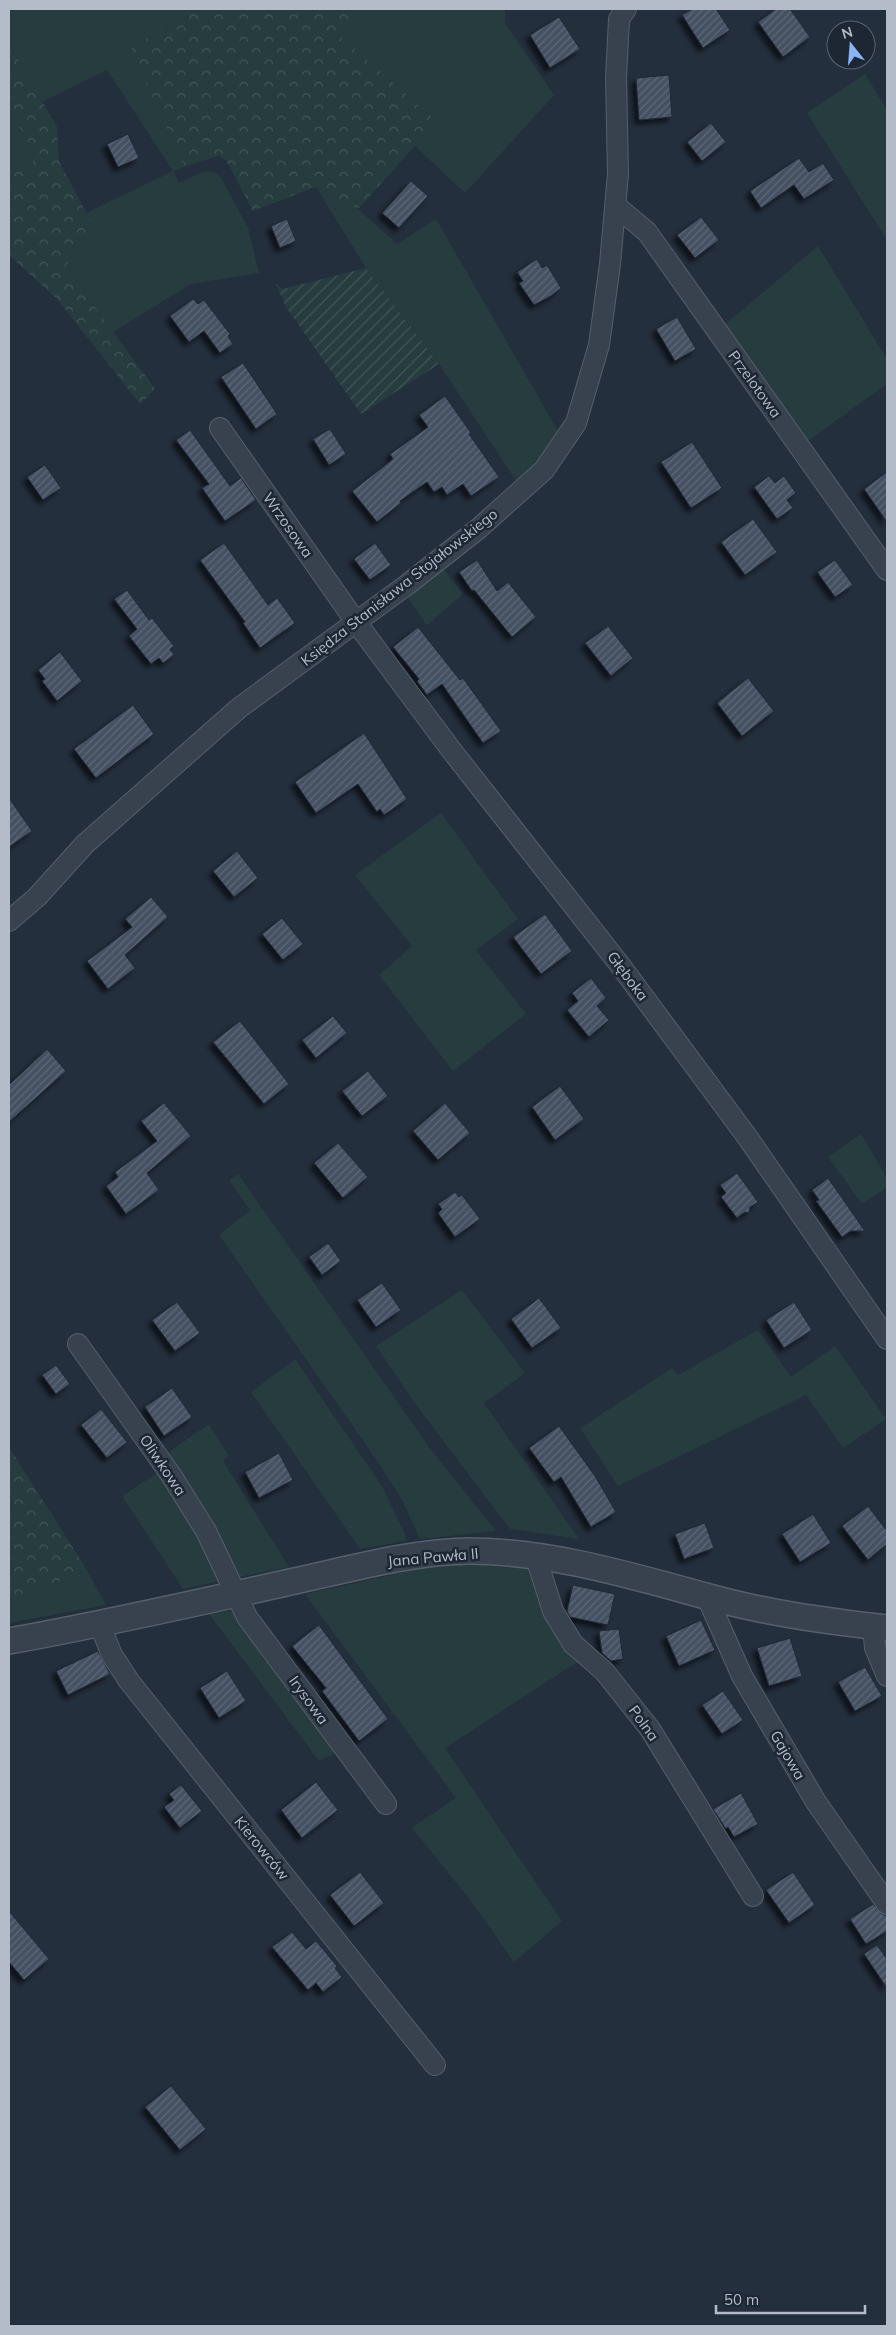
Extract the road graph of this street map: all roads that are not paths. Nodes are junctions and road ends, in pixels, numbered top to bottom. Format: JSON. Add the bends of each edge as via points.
{"nodes":[{"id":1,"x":619,"y":12,"type":"edge"},
{"id":2,"x":616,"y":206,"type":"junction"},
{"id":3,"x":220,"y":428,"type":"dead end"},
{"id":4,"x":887,"y":570,"type":"edge"},
{"id":5,"x":356,"y":622,"type":"junction"},
{"id":6,"x":9,"y":921,"type":"edge"},
{"id":7,"x":887,"y":1339,"type":"edge"},
{"id":8,"x":78,"y":1344,"type":"dead end"},
{"id":9,"x":535,"y":1554,"type":"junction"},
{"id":10,"x":236,"y":1594,"type":"junction"},
{"id":11,"x":707,"y":1597,"type":"junction"},
{"id":12,"x":100,"y":1625,"type":"junction"},
{"id":13,"x":880,"y":1627,"type":"edge"},
{"id":14,"x":9,"y":1641,"type":"edge"},
{"id":15,"x":887,"y":1676,"type":"edge"},
{"id":16,"x":386,"y":1804,"type":"dead end"},
{"id":17,"x":753,"y":1896,"type":"dead end"},
{"id":18,"x":887,"y":1904,"type":"edge"},
{"id":19,"x":436,"y":2065,"type":"dead end"}],
"edges":[{"from":1,"to":2,"type":"street","name":"Księdza Stanisława Stojałowskiego"},
{"from":2,"to":4,"type":"street","name":"Przelotowa","via":[[646,232]]},
{"from":2,"to":5,"type":"street","name":"Księdza Stanisława Stojałowskiego","via":[[599,345],[576,423],[544,470],[492,517]]},
{"from":3,"to":5,"type":"street","name":"Wrzosowa"},
{"from":5,"to":6,"type":"street","name":"Księdza Stanisława Stojałowskiego","via":[[239,708],[84,844],[37,897]]},
{"from":5,"to":7,"type":"street","name":"Głęboka","via":[[638,989],[748,1138]]},
{"from":8,"to":10,"type":"street","name":"Oliwkowa","via":[[171,1474],[206,1532]]},
{"from":9,"to":10,"type":"street","name":"Jana Pawła II","via":[[466,1551],[389,1560]]},
{"from":9,"to":11,"type":"street","name":"Jana Pawła II","via":[[661,1582]]},
{"from":9,"to":17,"type":"street","name":"Polna","via":[[553,1611],[573,1644],[604,1671],[650,1729]]},
{"from":10,"to":12,"type":"street","name":"Jana Pawła II"},
{"from":10,"to":16,"type":"street","name":"Irysowa","via":[[247,1616]]},
{"from":11,"to":13,"type":"street","name":"Jana Pawła II","via":[[817,1619]]},
{"from":11,"to":18,"type":"street","name":"Gajowa","via":[[742,1676],[816,1802]]},
{"from":12,"to":14,"type":"street","name":"Jana Pawła II"},
{"from":12,"to":19,"type":"street","name":"Kierowców","via":[[112,1655],[129,1681]]},
{"from":13,"to":15,"type":"street","via":[[875,1648]]}]}
